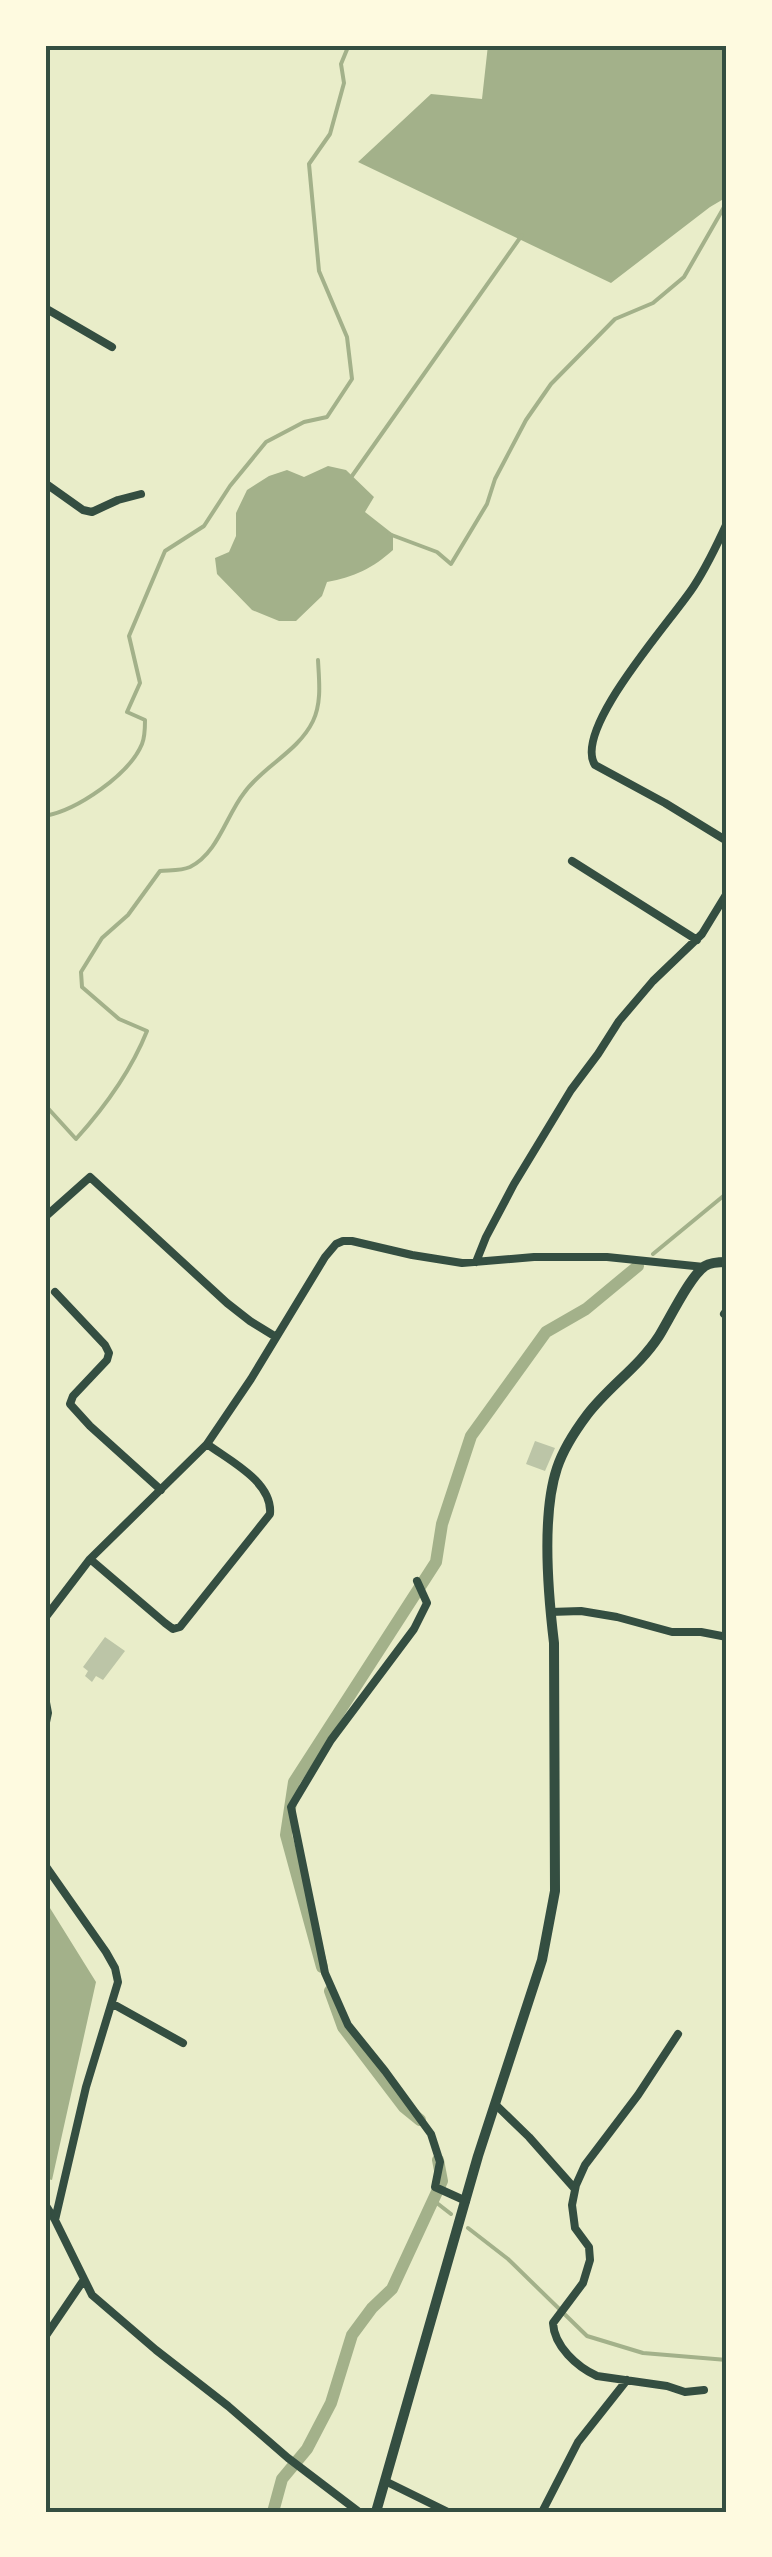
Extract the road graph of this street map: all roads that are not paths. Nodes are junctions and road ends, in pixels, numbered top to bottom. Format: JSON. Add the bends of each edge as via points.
{"nodes":[{"id":1,"x":45,"y":308,"type":"edge"},
{"id":2,"x":112,"y":346,"type":"dead end"},
{"id":3,"x":45,"y":483,"type":"edge"},
{"id":4,"x":141,"y":494,"type":"dead end"},
{"id":5,"x":727,"y":524,"type":"edge"},
{"id":6,"x":727,"y":841,"type":"edge"},
{"id":7,"x":572,"y":860,"type":"dead end"},
{"id":8,"x":727,"y":893,"type":"edge"},
{"id":9,"x":696,"y":940,"type":"junction"},
{"id":10,"x":45,"y":1217,"type":"edge"},
{"id":11,"x":476,"y":1262,"type":"junction"},
{"id":12,"x":727,"y":1262,"type":"edge"},
{"id":13,"x":704,"y":1267,"type":"junction"},
{"id":14,"x":55,"y":1292,"type":"dead end"},
{"id":15,"x":276,"y":1337,"type":"junction"},
{"id":16,"x":207,"y":1444,"type":"junction"},
{"id":17,"x":161,"y":1490,"type":"junction"},
{"id":18,"x":90,"y":1559,"type":"junction"},
{"id":19,"x":417,"y":1581,"type":"dead end"},
{"id":20,"x":550,"y":1612,"type":"junction"},
{"id":21,"x":45,"y":1618,"type":"edge"},
{"id":22,"x":727,"y":1637,"type":"edge"},
{"id":23,"x":45,"y":1697,"type":"edge"},
{"id":24,"x":45,"y":1727,"type":"edge"},
{"id":25,"x":45,"y":1864,"type":"edge"},
{"id":26,"x":113,"y":2004,"type":"junction"},
{"id":27,"x":678,"y":2034,"type":"dead end"},
{"id":28,"x":182,"y":2043,"type":"dead end"},
{"id":29,"x":495,"y":2104,"type":"junction"},
{"id":30,"x":576,"y":2189,"type":"junction"},
{"id":31,"x":466,"y":2201,"type":"junction"},
{"id":32,"x":45,"y":2204,"type":"edge"},
{"id":33,"x":55,"y":2220,"type":"junction"},
{"id":34,"x":83,"y":2281,"type":"junction"},
{"id":35,"x":45,"y":2337,"type":"edge"},
{"id":36,"x":627,"y":2380,"type":"junction"},
{"id":37,"x":704,"y":2390,"type":"dead end"},
{"id":38,"x":384,"y":2481,"type":"junction"},
{"id":39,"x":359,"y":2512,"type":"edge"},
{"id":40,"x":376,"y":2512,"type":"edge"},
{"id":41,"x":448,"y":2512,"type":"edge"},
{"id":42,"x":542,"y":2512,"type":"edge"}],
"edges":[{"from":1,"to":2,"type":"street"},
{"from":3,"to":4,"type":"street","via":[[92,512]]},
{"from":5,"to":6,"type":"street","via":[[692,589],[620,683],[590,756],[595,765]]},
{"from":7,"to":9,"type":"street"},
{"from":8,"to":9,"type":"street"},
{"from":9,"to":11,"type":"street","via":[[619,1021],[571,1090]]},
{"from":10,"to":15,"type":"street","via":[[90,1178],[250,1322]]},
{"from":11,"to":13,"type":"street","via":[[607,1257]]},
{"from":11,"to":15,"type":"street","via":[[343,1241],[325,1257]]},
{"from":12,"to":13,"type":"main road"},
{"from":13,"to":20,"type":"main road","via":[[656,1340],[586,1416],[557,1466],[548,1536]]},
{"from":14,"to":17,"type":"street","via":[[109,1356],[70,1404]]},
{"from":15,"to":16,"type":"street"},
{"from":16,"to":17,"type":"street"},
{"from":16,"to":18,"type":"street","via":[[265,1490],[270,1514],[180,1627],[165,1623]]},
{"from":17,"to":18,"type":"street"},
{"from":18,"to":21,"type":"street"},
{"from":19,"to":31,"type":"street","via":[[427,1603],[414,1629],[331,1740],[292,1807],[325,1973],[348,2025],[431,2134],[440,2162],[435,2187]]},
{"from":20,"to":22,"type":"street","via":[[581,1611]]},
{"from":20,"to":29,"type":"main road","via":[[555,1891],[542,1960]]},
{"from":23,"to":24,"type":"street"},
{"from":25,"to":26,"type":"street","via":[[115,1968]]},
{"from":26,"to":28,"type":"street"},
{"from":26,"to":33,"type":"street"},
{"from":27,"to":30,"type":"street","via":[[584,2165]]},
{"from":29,"to":30,"type":"street"},
{"from":29,"to":31,"type":"main road"},
{"from":30,"to":36,"type":"street","via":[[576,2228],[590,2260],[553,2331],[587,2371]]},
{"from":31,"to":38,"type":"main road"},
{"from":32,"to":33,"type":"street"},
{"from":33,"to":34,"type":"street"},
{"from":34,"to":35,"type":"street"},
{"from":34,"to":39,"type":"street","via":[[156,2350]]},
{"from":36,"to":37,"type":"street"},
{"from":36,"to":42,"type":"street","via":[[578,2442]]},
{"from":38,"to":40,"type":"main road"},
{"from":38,"to":41,"type":"street"}]}
